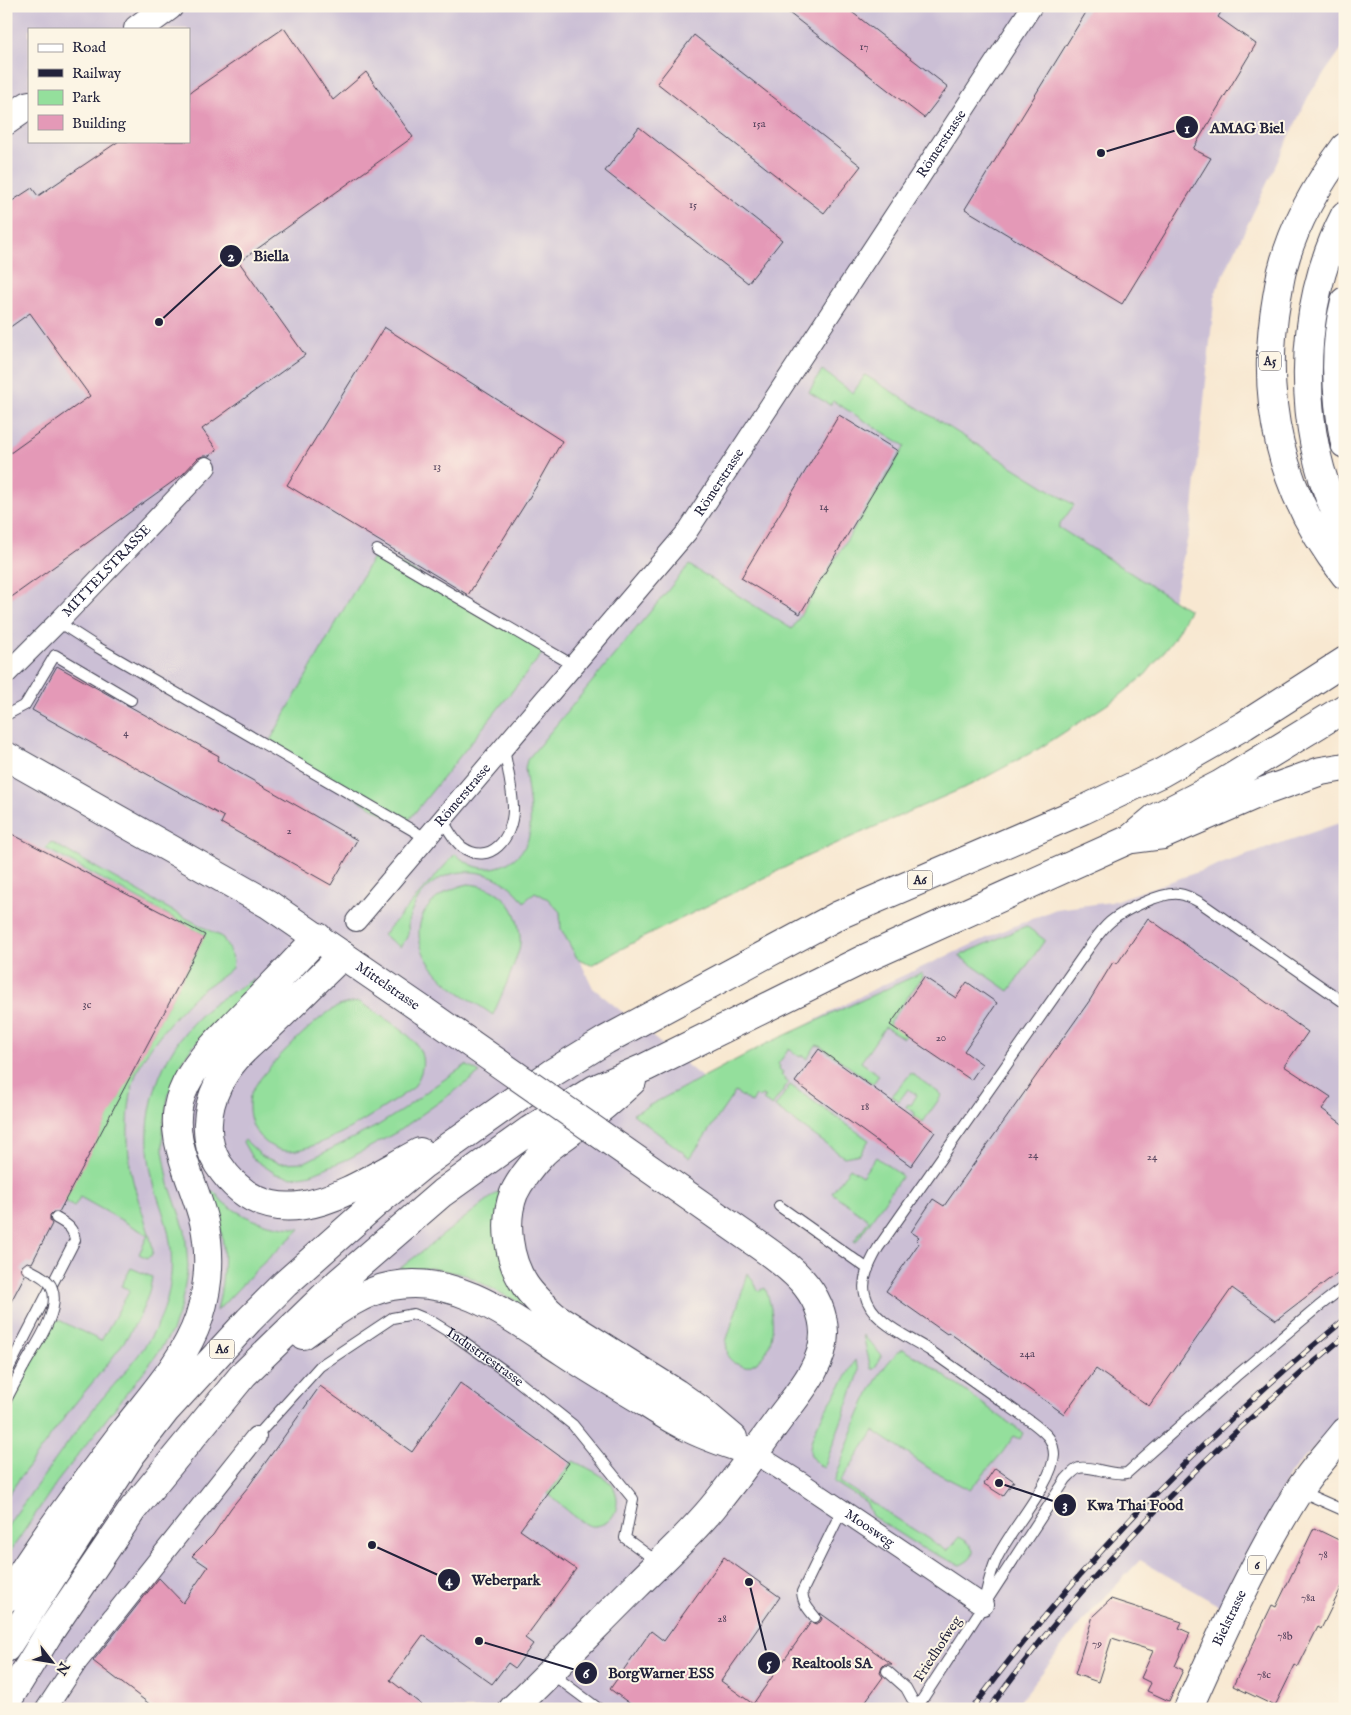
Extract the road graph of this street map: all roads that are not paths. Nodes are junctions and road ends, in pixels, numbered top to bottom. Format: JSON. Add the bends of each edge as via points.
{"nodes":[{"id":1,"x":170,"y":6,"type":"edge"},
{"id":2,"x":1032,"y":6,"type":"edge"},
{"id":3,"x":139,"y":28,"type":"edge"},
{"id":4,"x":28,"y":106,"type":"edge"},
{"id":5,"x":6,"y":121,"type":"edge"},
{"id":6,"x":1345,"y":147,"type":"edge"},
{"id":7,"x":1345,"y":216,"type":"edge"},
{"id":8,"x":1345,"y":301,"type":"edge"},
{"id":9,"x":1345,"y":444,"type":"edge"},
{"id":10,"x":206,"y":467,"type":"dead end"},
{"id":11,"x":1345,"y":531,"type":"edge"},
{"id":12,"x":377,"y":550,"type":"dead end"},
{"id":13,"x":1345,"y":575,"type":"edge"},
{"id":14,"x":58,"y":622,"type":"junction"},
{"id":15,"x":1345,"y":662,"type":"edge"},
{"id":16,"x":573,"y":665,"type":"junction"},
{"id":17,"x":6,"y":674,"type":"edge"},
{"id":18,"x":131,"y":700,"type":"dead end"},
{"id":19,"x":1345,"y":708,"type":"edge"},
{"id":20,"x":6,"y":715,"type":"edge"},
{"id":21,"x":504,"y":746,"type":"junction"},
{"id":22,"x":6,"y":756,"type":"edge"},
{"id":23,"x":1345,"y":767,"type":"edge"},
{"id":24,"x":442,"y":819,"type":"junction"},
{"id":25,"x":426,"y":838,"type":"junction"},
{"id":26,"x":1130,"y":839,"type":"junction"},
{"id":27,"x":356,"y":921,"type":"dead end"},
{"id":28,"x":318,"y":937,"type":"junction"},
{"id":29,"x":344,"y":954,"type":"junction"},
{"id":30,"x":1345,"y":1003,"type":"edge"},
{"id":31,"x":646,"y":1068,"type":"junction"},
{"id":32,"x":501,"y":1108,"type":"junction"},
{"id":33,"x":779,"y":1206,"type":"dead end"},
{"id":34,"x":56,"y":1218,"type":"dead end"},
{"id":35,"x":28,"y":1269,"type":"dead end"},
{"id":36,"x":868,"y":1269,"type":"junction"},
{"id":37,"x":1345,"y":1286,"type":"edge"},
{"id":38,"x":6,"y":1374,"type":"edge"},
{"id":39,"x":243,"y":1375,"type":"junction"},
{"id":40,"x":6,"y":1400,"type":"edge"},
{"id":41,"x":1345,"y":1432,"type":"edge"},
{"id":42,"x":256,"y":1437,"type":"joint"},
{"id":43,"x":754,"y":1454,"type":"junction"},
{"id":44,"x":1299,"y":1491,"type":"junction"},
{"id":45,"x":842,"y":1510,"type":"junction"},
{"id":46,"x":1345,"y":1511,"type":"edge"},
{"id":47,"x":659,"y":1563,"type":"junction"},
{"id":48,"x":6,"y":1598,"type":"edge"},
{"id":49,"x":983,"y":1605,"type":"junction"},
{"id":50,"x":815,"y":1617,"type":"dead end"},
{"id":51,"x":6,"y":1648,"type":"edge"},
{"id":52,"x":887,"y":1670,"type":"dead end"},
{"id":53,"x":550,"y":1672,"type":"junction"},
{"id":54,"x":6,"y":1703,"type":"edge"},
{"id":55,"x":914,"y":1704,"type":"edge"},
{"id":56,"x":46,"y":1709,"type":"edge"},
{"id":57,"x":513,"y":1709,"type":"edge"},
{"id":58,"x":599,"y":1709,"type":"edge"},
{"id":59,"x":1188,"y":1709,"type":"edge"}],
"edges":[{"from":1,"to":3,"type":"main road"},
{"from":2,"to":16,"type":"street","name":"Römerstrasse","via":[[687,532]]},
{"from":4,"to":5,"type":"main road"},
{"from":6,"to":13,"type":"main road","number":"A5","via":[[1311,200],[1291,242],[1282,268],[1272,325],[1270,361],[1277,429],[1295,492],[1312,528]]},
{"from":7,"to":11,"type":"main road","via":[[1321,274],[1308,347],[1313,435],[1322,475]]},
{"from":8,"to":9,"type":"main road","via":[[1336,389]]},
{"from":10,"to":14,"type":"street","name":"MITTELSTRASSE"},
{"from":12,"to":16,"type":"lane"},
{"from":14,"to":17,"type":"street","name":"MITTELSTRASSE"},
{"from":14,"to":25,"type":"lane"},
{"from":15,"to":32,"type":"main road","number":"A6","via":[[1161,773],[839,915],[606,1040]]},
{"from":16,"to":21,"type":"street","name":"Römerstrasse"},
{"from":18,"to":20,"type":"lane","via":[[55,655],[25,705]]},
{"from":19,"to":26,"type":"main road","number":"A6","via":[[1221,784],[1154,818]]},
{"from":21,"to":24,"type":"street","name":"Römerstrasse"},
{"from":21,"to":24,"type":"lane","via":[[513,809],[510,828],[503,842],[483,854],[471,852],[454,840]]},
{"from":22,"to":28,"type":"main road","name":"Mittelstrasse","via":[[268,904]]},
{"from":23,"to":26,"type":"main road","via":[[1320,771],[1262,792],[1163,835]]},
{"from":24,"to":25,"type":"street","name":"Römerstrasse"},
{"from":25,"to":27,"type":"street","name":"Römerstrasse"},
{"from":26,"to":31,"type":"main road","number":"A6","via":[[864,959]]},
{"from":28,"to":29,"type":"main road","name":"Mittelstrasse"},
{"from":28,"to":48,"type":"main road","via":[[219,1039],[196,1067],[182,1093],[177,1114],[179,1139],[187,1174],[204,1221],[209,1256],[207,1285],[199,1317],[183,1354],[78,1492]]},
{"from":29,"to":32,"type":"main road","via":[[238,1054],[217,1086],[208,1110],[208,1136],[214,1158],[240,1190],[266,1204],[287,1208],[308,1205],[347,1191]]},
{"from":29,"to":43,"type":"main road","name":"Mittelstrasse","bridge":true,"via":[[785,1263],[804,1282],[822,1317],[824,1335],[821,1350],[812,1373]]},
{"from":30,"to":36,"type":"lane","via":[[1190,897],[1179,894],[1158,897],[1122,914],[1110,922],[1090,946],[878,1248]]},
{"from":31,"to":39,"type":"main road","number":"A6","via":[[595,1089],[530,1130],[442,1193],[339,1282]]},
{"from":31,"to":43,"type":"main road","via":[[609,1103],[545,1151],[528,1170],[514,1194],[509,1214],[511,1253],[524,1284],[554,1316],[676,1393]]},
{"from":32,"to":51,"type":"main road","number":"A6","via":[[424,1164],[320,1251],[206,1365],[131,1455]]},
{"from":33,"to":36,"type":"lane"},
{"from":34,"to":38,"type":"lane","via":[[70,1226],[75,1240]]},
{"from":35,"to":40,"type":"lane","bridge":true,"via":[[52,1286],[54,1299],[50,1318]]},
{"from":36,"to":49,"type":"lane","via":[[865,1295],[873,1311],[884,1322],[1018,1413],[1041,1430],[1052,1445],[1054,1454],[1050,1472],[996,1559]]},
{"from":37,"to":49,"type":"lane","name":"Friedhofweg","via":[[1236,1376],[1127,1474],[1090,1468],[1079,1468],[1073,1472]]},
{"from":39,"to":43,"type":"main road","via":[[371,1292],[417,1284],[441,1287],[494,1306],[687,1428]]},
{"from":39,"to":54,"type":"main road","number":"A6","via":[[134,1509],[49,1633]]},
{"from":41,"to":44,"type":"main road","name":"Bielstrasse","number":"6"},
{"from":42,"to":47,"type":"lane","name":"Industriestrasse","via":[[320,1366],[392,1318],[414,1314],[464,1342],[573,1426],[632,1499],[625,1538]]},
{"from":42,"to":56,"type":"street","via":[[76,1662]]},
{"from":43,"to":45,"type":"street","name":"Moosweg"},
{"from":43,"to":47,"type":"main road","via":[[712,1508]]},
{"from":44,"to":46,"type":"lane"},
{"from":44,"to":59,"type":"main road","name":"Bielstrasse","number":"6","via":[[1246,1586]]},
{"from":45,"to":49,"type":"street","name":"Moosweg"},
{"from":45,"to":50,"type":"lane","via":[[802,1592],[806,1607]]},
{"from":47,"to":53,"type":"main road"},
{"from":49,"to":55,"type":"lane","name":"Friedhofweg"},
{"from":52,"to":55,"type":"lane","via":[[906,1688]]},
{"from":53,"to":57,"type":"main road"},
{"from":53,"to":58,"type":"lane"}]}
